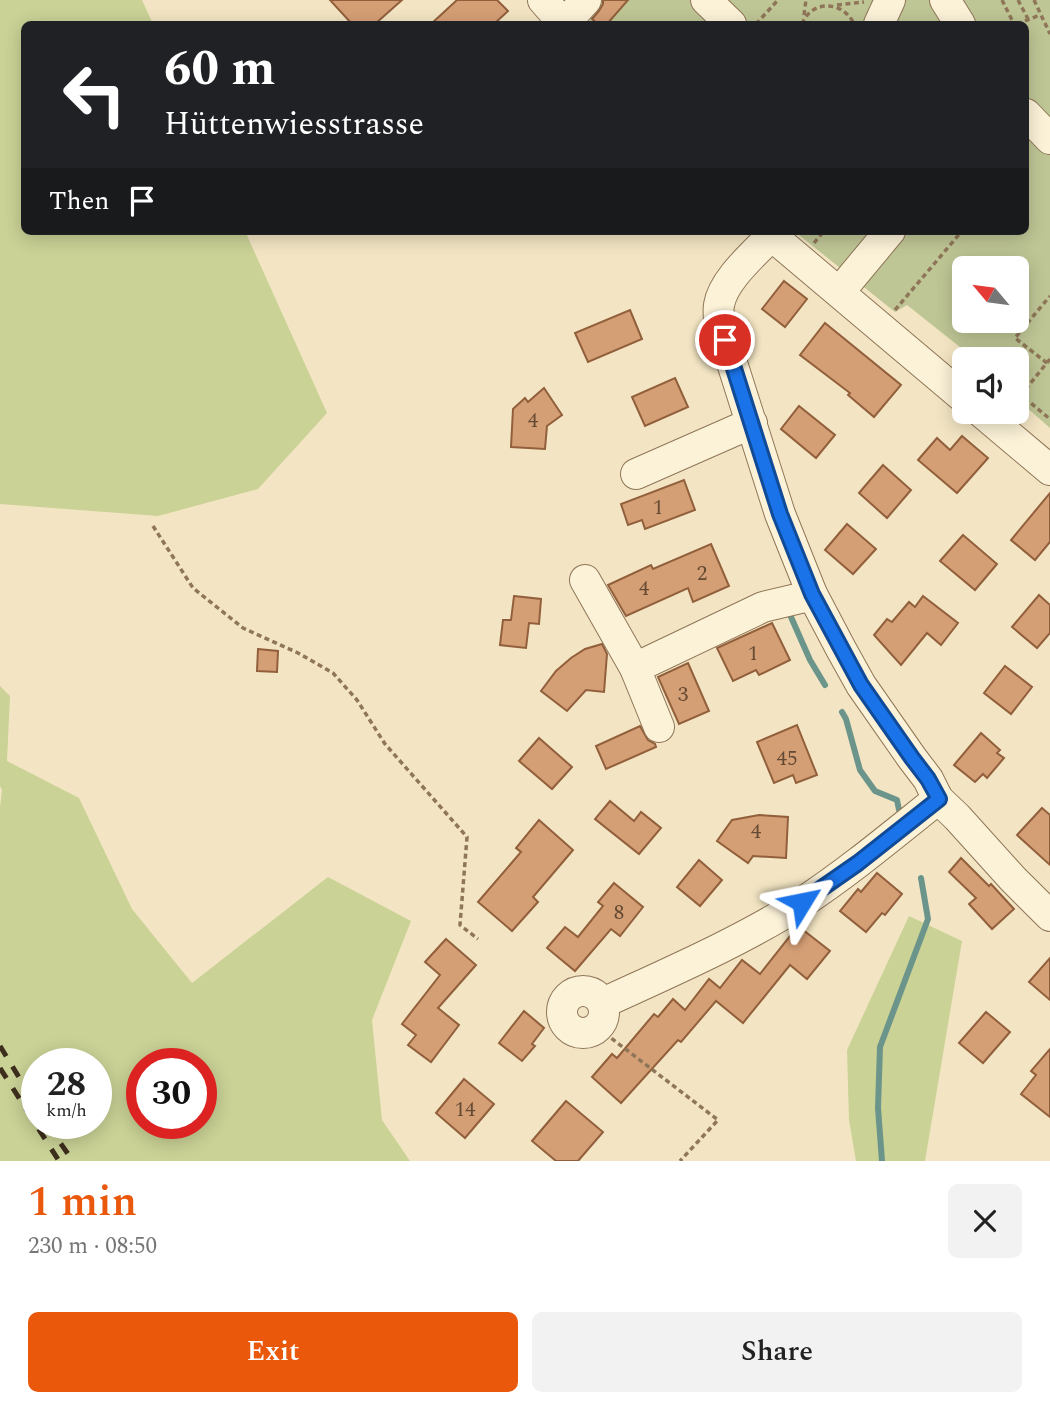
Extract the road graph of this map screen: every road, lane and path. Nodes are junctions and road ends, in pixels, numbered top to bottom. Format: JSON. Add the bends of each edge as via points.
{"nodes":[{"id":1,"x":543,"y":0,"type":"edge"},
{"id":2,"x":586,"y":0,"type":"edge"},
{"id":3,"x":706,"y":0,"type":"edge"},
{"id":4,"x":778,"y":0,"type":"edge"},
{"id":5,"x":806,"y":0,"type":"edge"},
{"id":6,"x":890,"y":0,"type":"edge"},
{"id":7,"x":945,"y":0,"type":"edge"},
{"id":8,"x":1002,"y":0,"type":"edge"},
{"id":9,"x":1018,"y":0,"type":"edge"},
{"id":10,"x":1034,"y":0,"type":"edge"},
{"id":11,"x":1040,"y":15,"type":"junction"},
{"id":12,"x":804,"y":18,"type":"junction"},
{"id":13,"x":1028,"y":19,"type":"junction"},
{"id":14,"x":561,"y":21,"type":"edge"},
{"id":15,"x":567,"y":21,"type":"edge"},
{"id":16,"x":728,"y":21,"type":"edge"},
{"id":17,"x":758,"y":21,"type":"edge"},
{"id":18,"x":803,"y":21,"type":"edge"},
{"id":19,"x":852,"y":21,"type":"edge"},
{"id":20,"x":880,"y":21,"type":"edge"},
{"id":21,"x":958,"y":21,"type":"edge"},
{"id":22,"x":1013,"y":21,"type":"edge"},
{"id":23,"x":1023,"y":21,"type":"edge"},
{"id":24,"x":1050,"y":34,"type":"edge"},
{"id":25,"x":1029,"y":117,"type":"edge"},
{"id":26,"x":1050,"y":139,"type":"edge"},
{"id":27,"x":767,"y":235,"type":"edge"},
{"id":28,"x":769,"y":235,"type":"edge"},
{"id":29,"x":887,"y":235,"type":"edge"},
{"id":30,"x":959,"y":235,"type":"edge"},
{"id":31,"x":846,"y":284,"type":"dead end"},
{"id":32,"x":1050,"y":296,"type":"edge"},
{"id":33,"x":895,"y":310,"type":"dead end"},
{"id":34,"x":1048,"y":361,"type":"edge"},
{"id":35,"x":952,"y":388,"type":"edge"},
{"id":36,"x":1050,"y":419,"type":"edge"},
{"id":37,"x":752,"y":423,"type":"junction"},
{"id":38,"x":995,"y":424,"type":"edge"},
{"id":39,"x":1050,"y":470,"type":"edge"},
{"id":40,"x":636,"y":474,"type":"dead end"},
{"id":41,"x":153,"y":527,"type":"dead end"},
{"id":42,"x":585,"y":580,"type":"dead end"},
{"id":43,"x":812,"y":594,"type":"junction"},
{"id":44,"x":635,"y":668,"type":"junction"},
{"id":45,"x":659,"y":727,"type":"dead end"},
{"id":46,"x":939,"y":799,"type":"junction"},
{"id":47,"x":1050,"y":916,"type":"edge"},
{"id":48,"x":478,"y":939,"type":"dead end"},
{"id":49,"x":601,"y":1016,"type":"joint"},
{"id":50,"x":680,"y":1161,"type":"edge"}],
"edges":[{"from":1,"to":14,"type":"street"},
{"from":2,"to":15,"type":"street"},
{"from":3,"to":16,"type":"street"},
{"from":4,"to":17,"type":"path"},
{"from":5,"to":12,"type":"path"},
{"from":6,"to":20,"type":"street"},
{"from":7,"to":21,"type":"street"},
{"from":8,"to":22,"type":"path"},
{"from":9,"to":13,"type":"path"},
{"from":10,"to":11,"type":"path"},
{"from":11,"to":13,"type":"path"},
{"from":11,"to":24,"type":"path"},
{"from":12,"to":18,"type":"path"},
{"from":12,"to":19,"type":"path","via":[[825,4],[837,5]]},
{"from":13,"to":23,"type":"path"},
{"from":25,"to":26,"type":"street"},
{"from":27,"to":37,"type":"street","via":[[719,304],[719,322]]},
{"from":28,"to":35,"type":"street"},
{"from":29,"to":31,"type":"street"},
{"from":30,"to":33,"type":"path"},
{"from":32,"to":34,"type":"path","via":[[1015,338]]},
{"from":34,"to":36,"type":"path","via":[[1021,395]]},
{"from":37,"to":40,"type":"street"},
{"from":37,"to":43,"type":"street","via":[[780,514]]},
{"from":38,"to":39,"type":"street"},
{"from":41,"to":48,"type":"path","via":[[193,588],[243,628],[333,673],[385,744],[467,836],[460,925]]},
{"from":42,"to":44,"type":"street"},
{"from":43,"to":44,"type":"street","via":[[762,607]]},
{"from":43,"to":46,"type":"street","via":[[861,685]]},
{"from":44,"to":45,"type":"street"},
{"from":46,"to":47,"type":"street"},
{"from":46,"to":49,"type":"street","via":[[802,902]]},
{"from":49,"to":50,"type":"path","via":[[718,1121]]}]}
